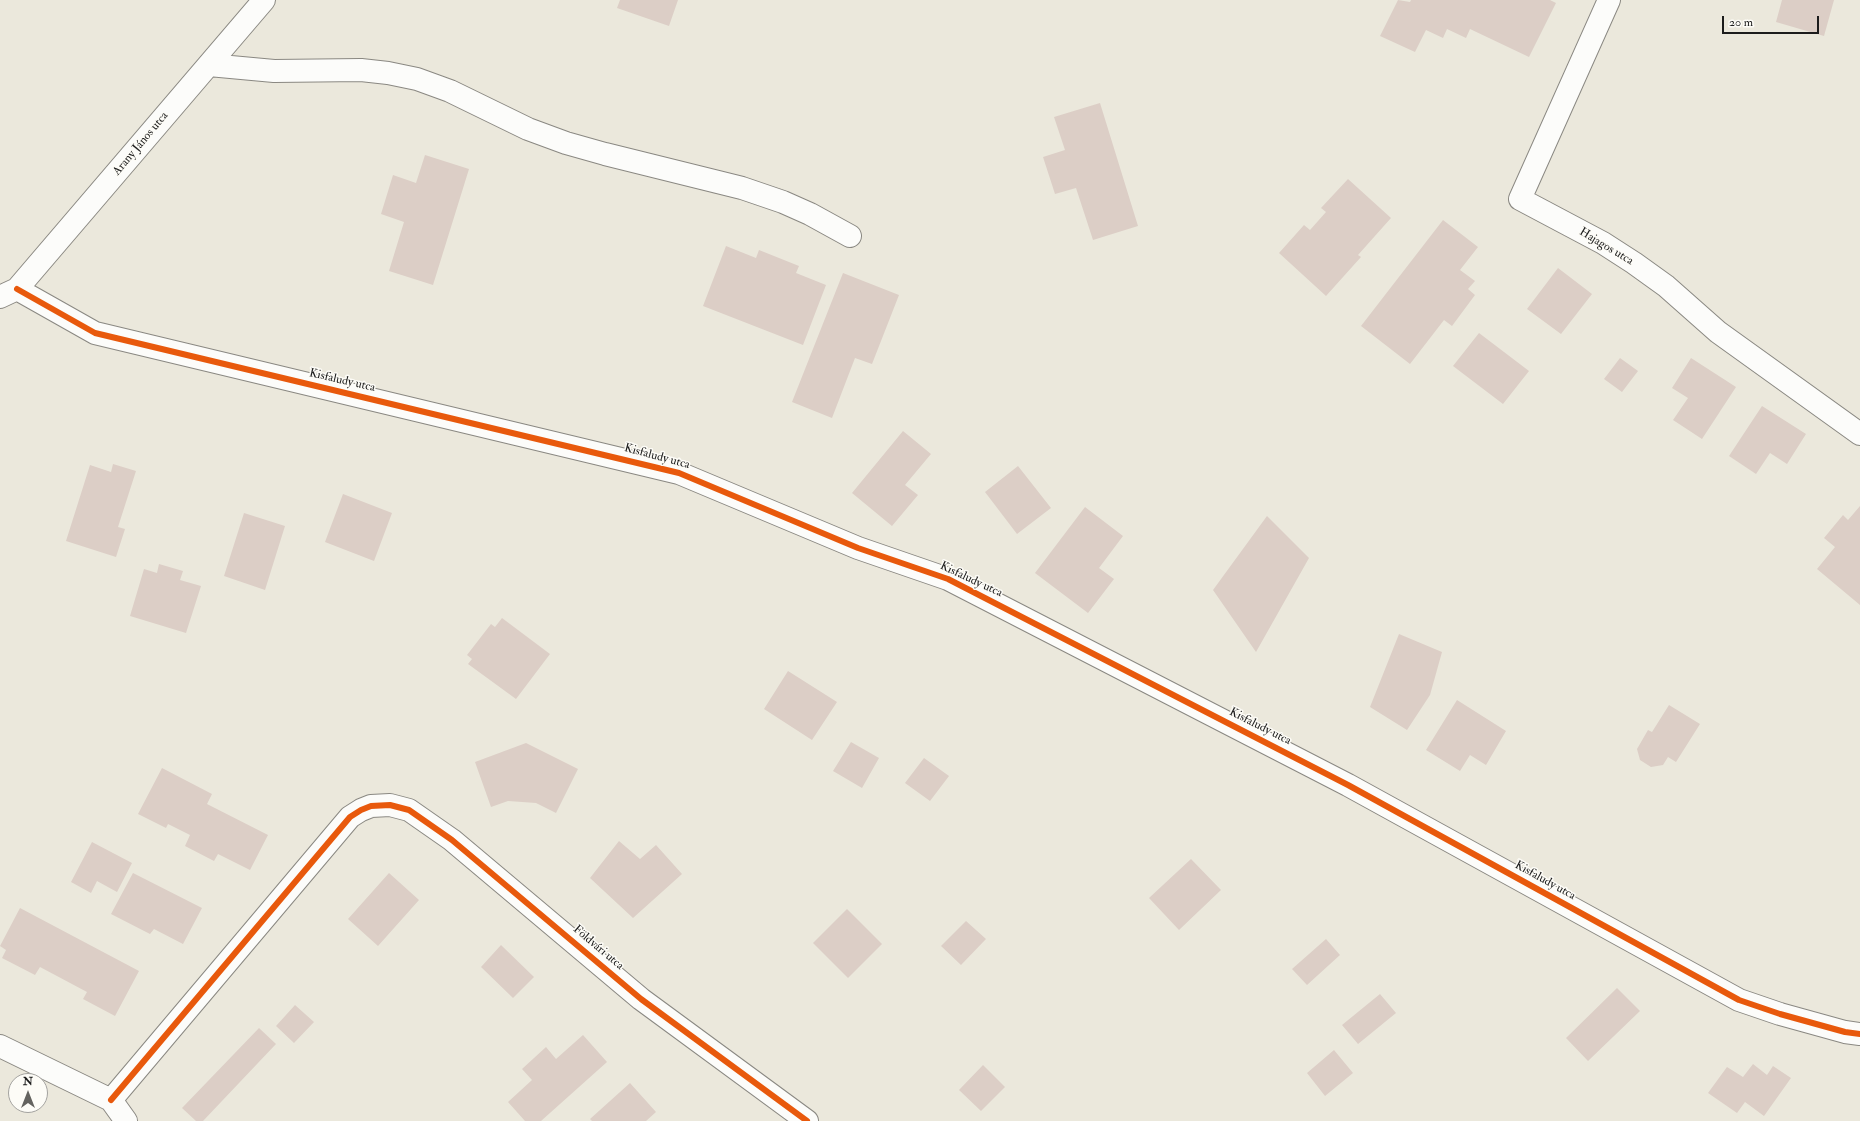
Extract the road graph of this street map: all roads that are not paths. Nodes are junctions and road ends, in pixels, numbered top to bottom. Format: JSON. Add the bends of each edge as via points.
{"nodes":[{"id":1,"x":264,"y":0,"type":"edge"},
{"id":2,"x":1609,"y":0,"type":"edge"},
{"id":3,"x":209,"y":65,"type":"junction"},
{"id":4,"x":850,"y":236,"type":"dead end"},
{"id":5,"x":9,"y":293,"type":"edge"},
{"id":6,"x":1860,"y":434,"type":"edge"},
{"id":7,"x":1860,"y":1034,"type":"edge"},
{"id":8,"x":0,"y":1046,"type":"edge"},
{"id":9,"x":111,"y":1100,"type":"junction"},
{"id":10,"x":126,"y":1121,"type":"edge"},
{"id":11,"x":807,"y":1121,"type":"edge"}],
"edges":[{"from":1,"to":3,"type":"street","name":"Arany János utca"},
{"from":2,"to":6,"type":"street","name":"Hajagos utca","via":[[1520,200],[1602,243],[1634,263],[1666,286],[1718,332]]},
{"from":3,"to":4,"type":"street","via":[[274,71],[360,70],[417,79],[450,91],[528,129],[566,143],[742,188],[783,202]]},
{"from":3,"to":5,"type":"street","name":"Arany János utca"},
{"from":5,"to":7,"type":"street","name":"Kisfaludy utca","via":[[95,333],[679,473],[858,548],[948,579],[1348,785],[1739,1000],[1780,1014]]},
{"from":8,"to":9,"type":"street"},
{"from":9,"to":10,"type":"street"},
{"from":9,"to":11,"type":"street","name":"Földvári utca","via":[[350,817],[371,806],[390,805],[409,810],[452,840],[641,999]]}]}
